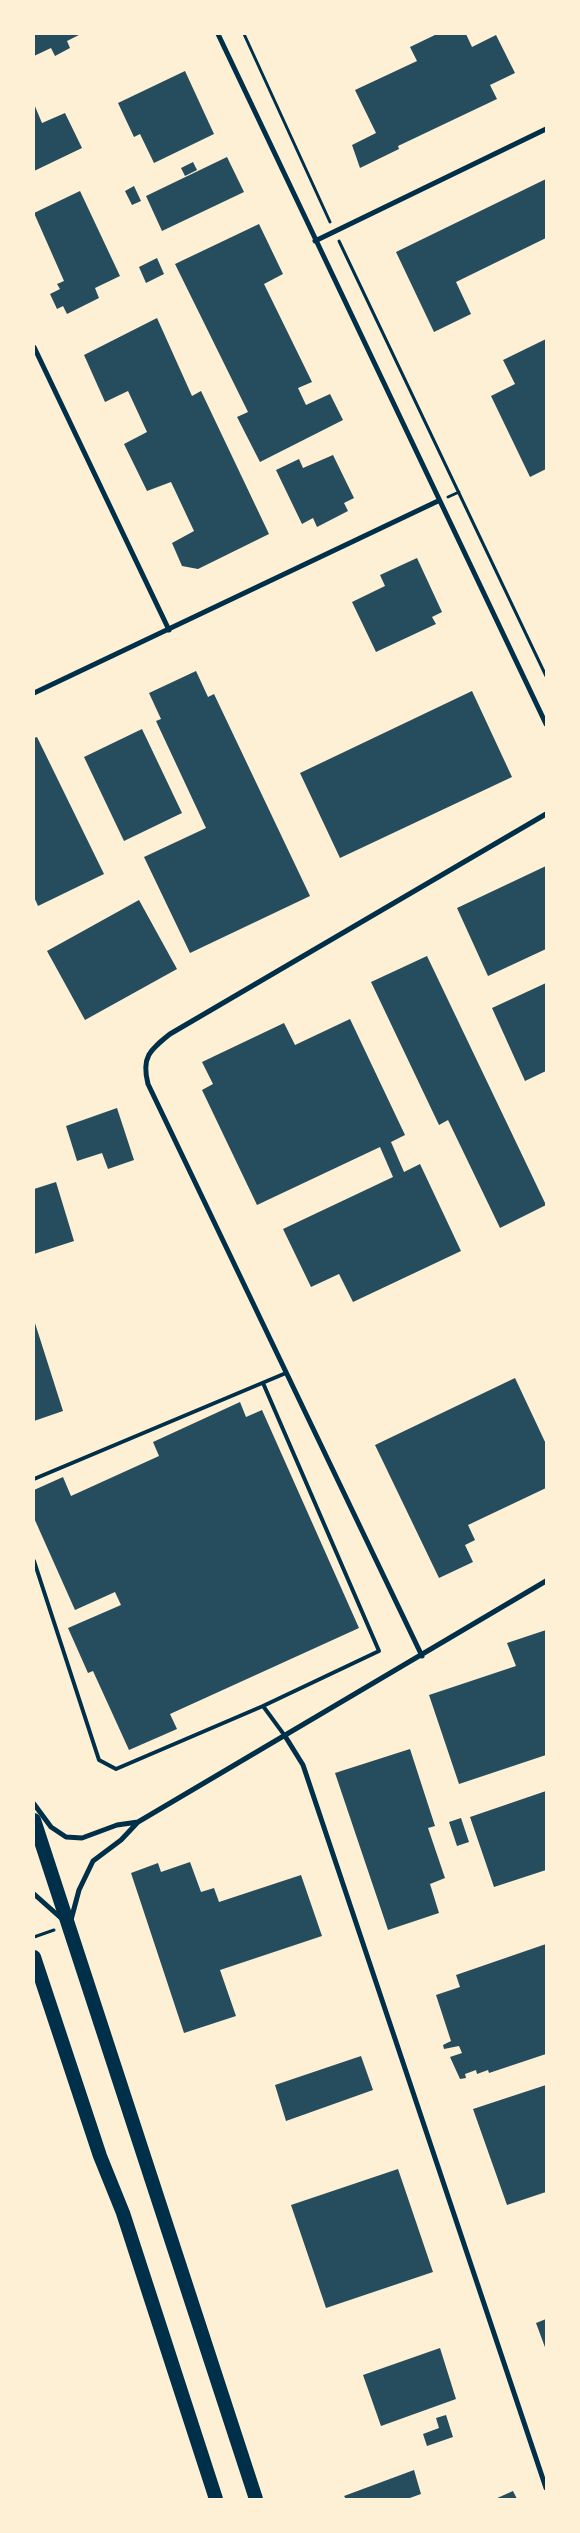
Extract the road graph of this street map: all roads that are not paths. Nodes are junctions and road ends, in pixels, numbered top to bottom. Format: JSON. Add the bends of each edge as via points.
{"nodes":[{"id":1,"x":218,"y":34,"type":"edge"},
{"id":2,"x":546,"y":129,"type":"edge"},
{"id":3,"x":315,"y":241,"type":"junction"},
{"id":4,"x":34,"y":347,"type":"edge"},
{"id":5,"x":438,"y":501,"type":"junction"},
{"id":6,"x":168,"y":630,"type":"junction"},
{"id":7,"x":34,"y":694,"type":"edge"},
{"id":8,"x":546,"y":724,"type":"edge"},
{"id":9,"x":546,"y":814,"type":"edge"},
{"id":10,"x":286,"y":1373,"type":"junction"},
{"id":11,"x":263,"y":1383,"type":"junction"},
{"id":12,"x":34,"y":1479,"type":"edge"},
{"id":13,"x":34,"y":1561,"type":"edge"},
{"id":14,"x":546,"y":1581,"type":"edge"},
{"id":15,"x":422,"y":1656,"type":"junction"},
{"id":16,"x":262,"y":1706,"type":"junction"},
{"id":17,"x":285,"y":1736,"type":"junction"},
{"id":18,"x":34,"y":1804,"type":"edge"},
{"id":19,"x":34,"y":1820,"type":"edge"},
{"id":20,"x":138,"y":1822,"type":"junction"},
{"id":21,"x":34,"y":1894,"type":"edge"},
{"id":22,"x":69,"y":1925,"type":"junction"},
{"id":23,"x":34,"y":1957,"type":"edge"},
{"id":24,"x":546,"y":2488,"type":"edge"},
{"id":25,"x":216,"y":2499,"type":"edge"},
{"id":26,"x":256,"y":2499,"type":"edge"}],
"edges":[{"from":1,"to":3,"type":"street"},
{"from":2,"to":3,"type":"street"},
{"from":3,"to":5,"type":"street"},
{"from":4,"to":6,"type":"street"},
{"from":5,"to":6,"type":"street"},
{"from":5,"to":8,"type":"street"},
{"from":6,"to":7,"type":"street"},
{"from":9,"to":10,"type":"street","via":[[170,1034],[154,1046],[146,1058],[144,1069],[148,1084]]},
{"from":10,"to":11,"type":"lane"},
{"from":10,"to":15,"type":"street"},
{"from":11,"to":12,"type":"lane"},
{"from":11,"to":16,"type":"lane","via":[[378,1651]]},
{"from":13,"to":16,"type":"lane","via":[[99,1760],[116,1768]]},
{"from":14,"to":15,"type":"street"},
{"from":15,"to":17,"type":"street"},
{"from":16,"to":17,"type":"lane"},
{"from":17,"to":20,"type":"street"},
{"from":17,"to":24,"type":"street","via":[[303,1764]]},
{"from":18,"to":20,"type":"street","via":[[51,1827],[66,1837],[82,1838],[117,1825]]},
{"from":19,"to":22,"type":"highway"},
{"from":20,"to":22,"type":"street","via":[[93,1861],[79,1890]]},
{"from":21,"to":22,"type":"street"},
{"from":22,"to":26,"type":"highway"},
{"from":23,"to":25,"type":"highway","via":[[100,2156],[123,2213]]}]}
